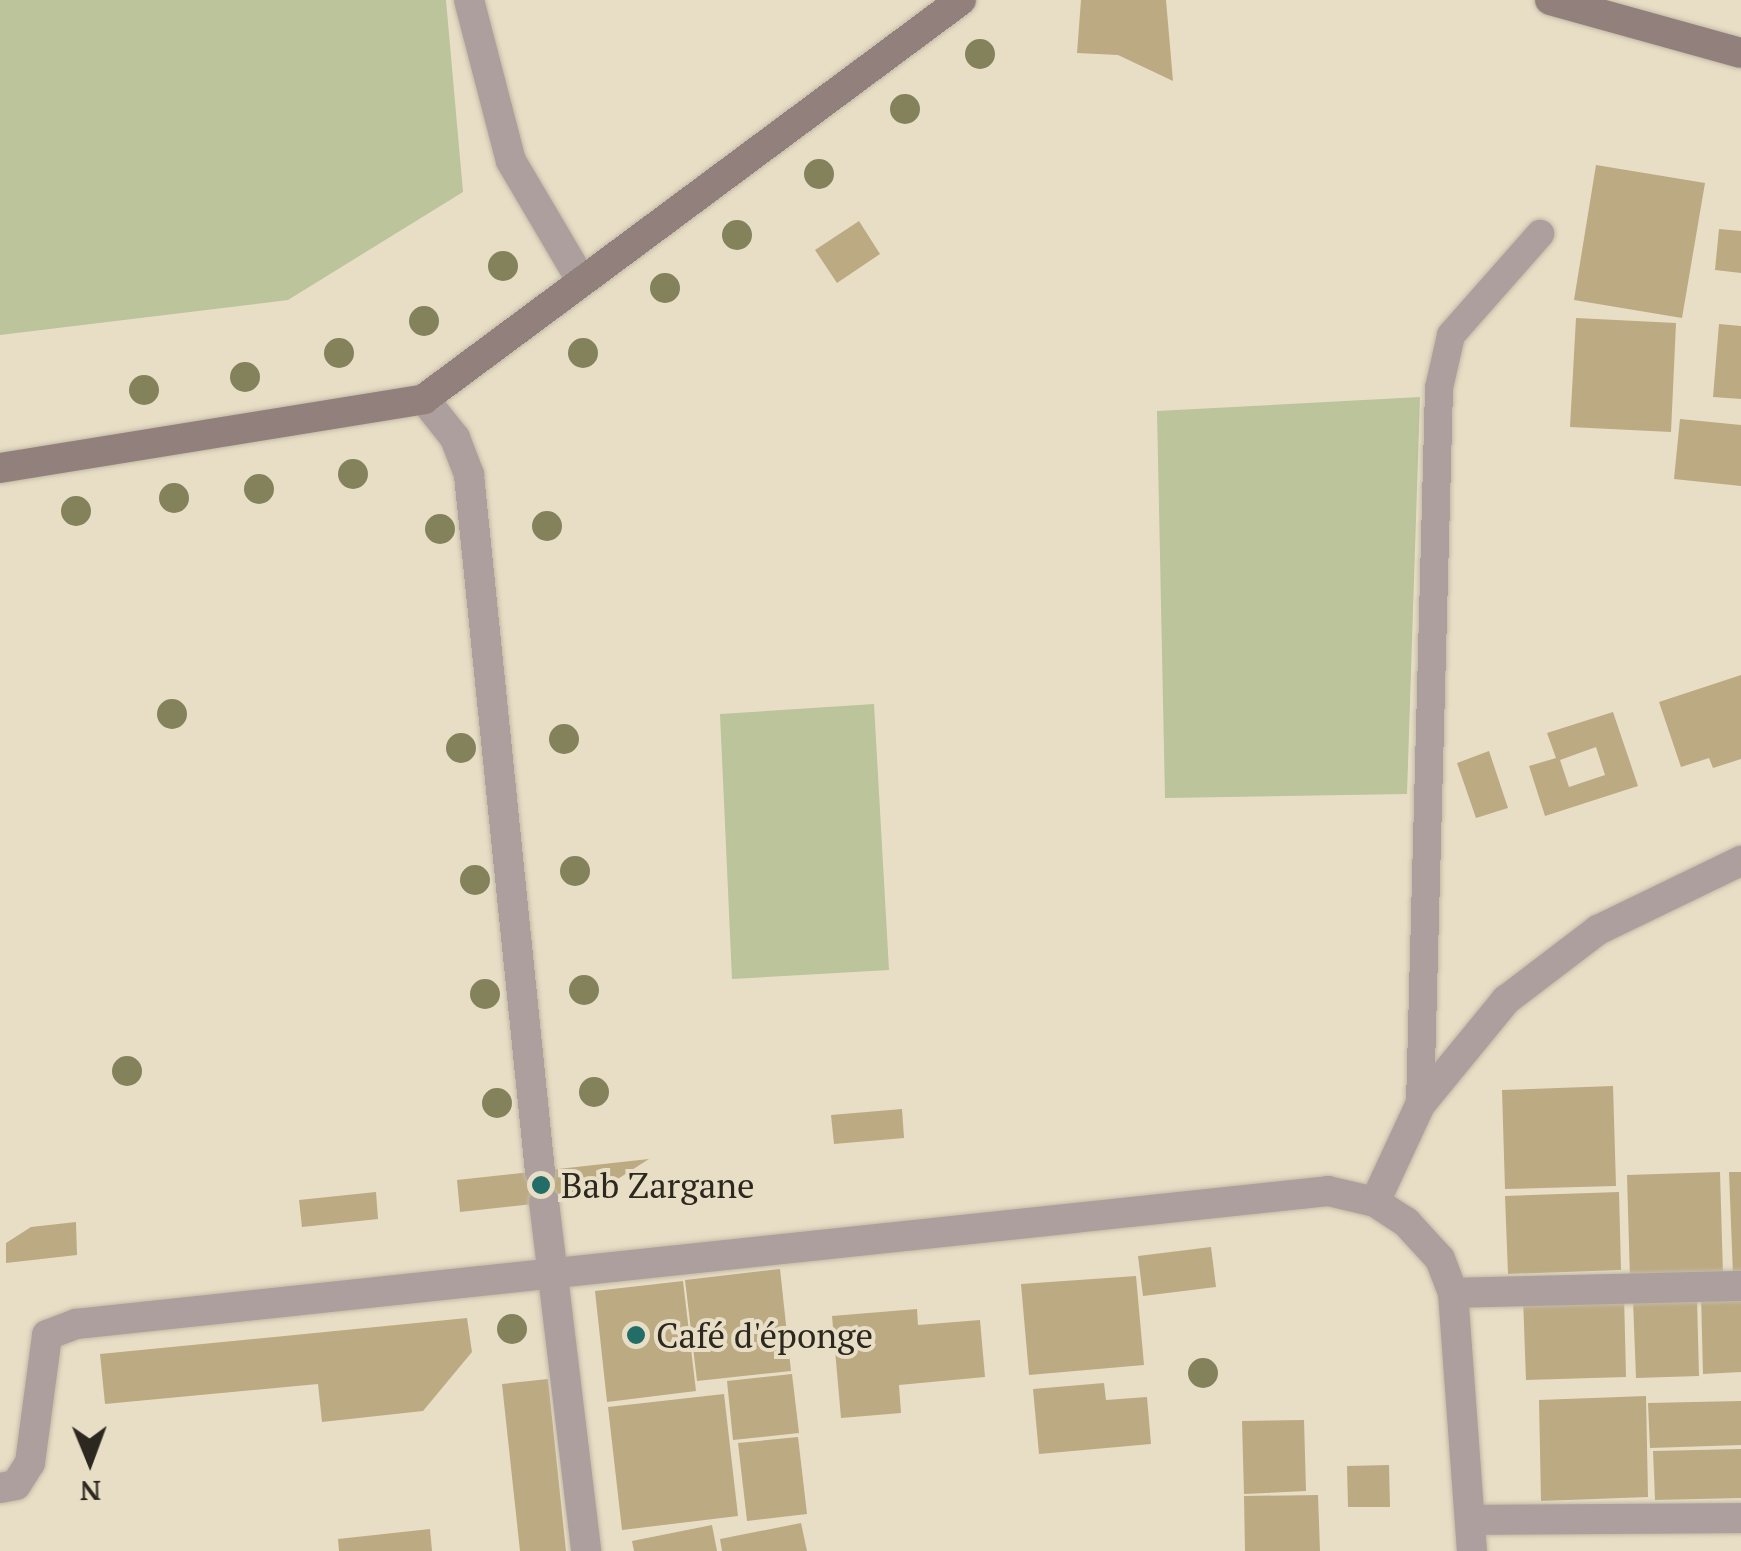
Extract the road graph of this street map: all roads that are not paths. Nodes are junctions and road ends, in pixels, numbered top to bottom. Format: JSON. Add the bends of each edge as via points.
{"nodes":[{"id":1,"x":469,"y":0,"type":"edge"},
{"id":2,"x":961,"y":0,"type":"edge"},
{"id":3,"x":1550,"y":0,"type":"edge"},
{"id":4,"x":1741,"y":52,"type":"edge"},
{"id":5,"x":1540,"y":234,"type":"dead end"},
{"id":6,"x":581,"y":280,"type":"junction"},
{"id":7,"x":424,"y":399,"type":"junction"},
{"id":8,"x":0,"y":468,"type":"edge"},
{"id":9,"x":1741,"y":861,"type":"edge"},
{"id":10,"x":1420,"y":1105,"type":"junction"},
{"id":11,"x":540,"y":1172,"type":"dead end"},
{"id":12,"x":544,"y":1202,"type":"dead end"},
{"id":13,"x":1374,"y":1202,"type":"junction"},
{"id":14,"x":551,"y":1271,"type":"junction"},
{"id":15,"x":1741,"y":1286,"type":"edge"},
{"id":16,"x":1454,"y":1292,"type":"junction"},
{"id":17,"x":0,"y":1488,"type":"edge"},
{"id":18,"x":1741,"y":1518,"type":"edge"},
{"id":19,"x":1472,"y":1520,"type":"junction"},
{"id":20,"x":586,"y":1551,"type":"edge"},
{"id":21,"x":1472,"y":1551,"type":"edge"}],
"edges":[{"from":1,"to":6,"type":"street","via":[[511,161]]},
{"from":2,"to":6,"type":"main road"},
{"from":3,"to":4,"type":"main road"},
{"from":5,"to":10,"type":"lane","via":[[1451,335],[1440,388]]},
{"from":6,"to":7,"type":"main road"},
{"from":7,"to":8,"type":"main road"},
{"from":7,"to":11,"type":"street","via":[[455,438],[469,474]]},
{"from":9,"to":10,"type":"street","via":[[1583,942],[1506,1000]]},
{"from":10,"to":13,"type":"street"},
{"from":12,"to":14,"type":"street"},
{"from":13,"to":14,"type":"street","via":[[1328,1191],[1253,1194]]},
{"from":13,"to":16,"type":"street","via":[[1406,1222],[1440,1260]]},
{"from":14,"to":17,"type":"street","via":[[76,1324],[47,1335],[30,1463],[16,1484]]},
{"from":14,"to":20,"type":"street"},
{"from":15,"to":16,"type":"street"},
{"from":16,"to":19,"type":"street"},
{"from":18,"to":19,"type":"street"},
{"from":19,"to":21,"type":"street"}]}
